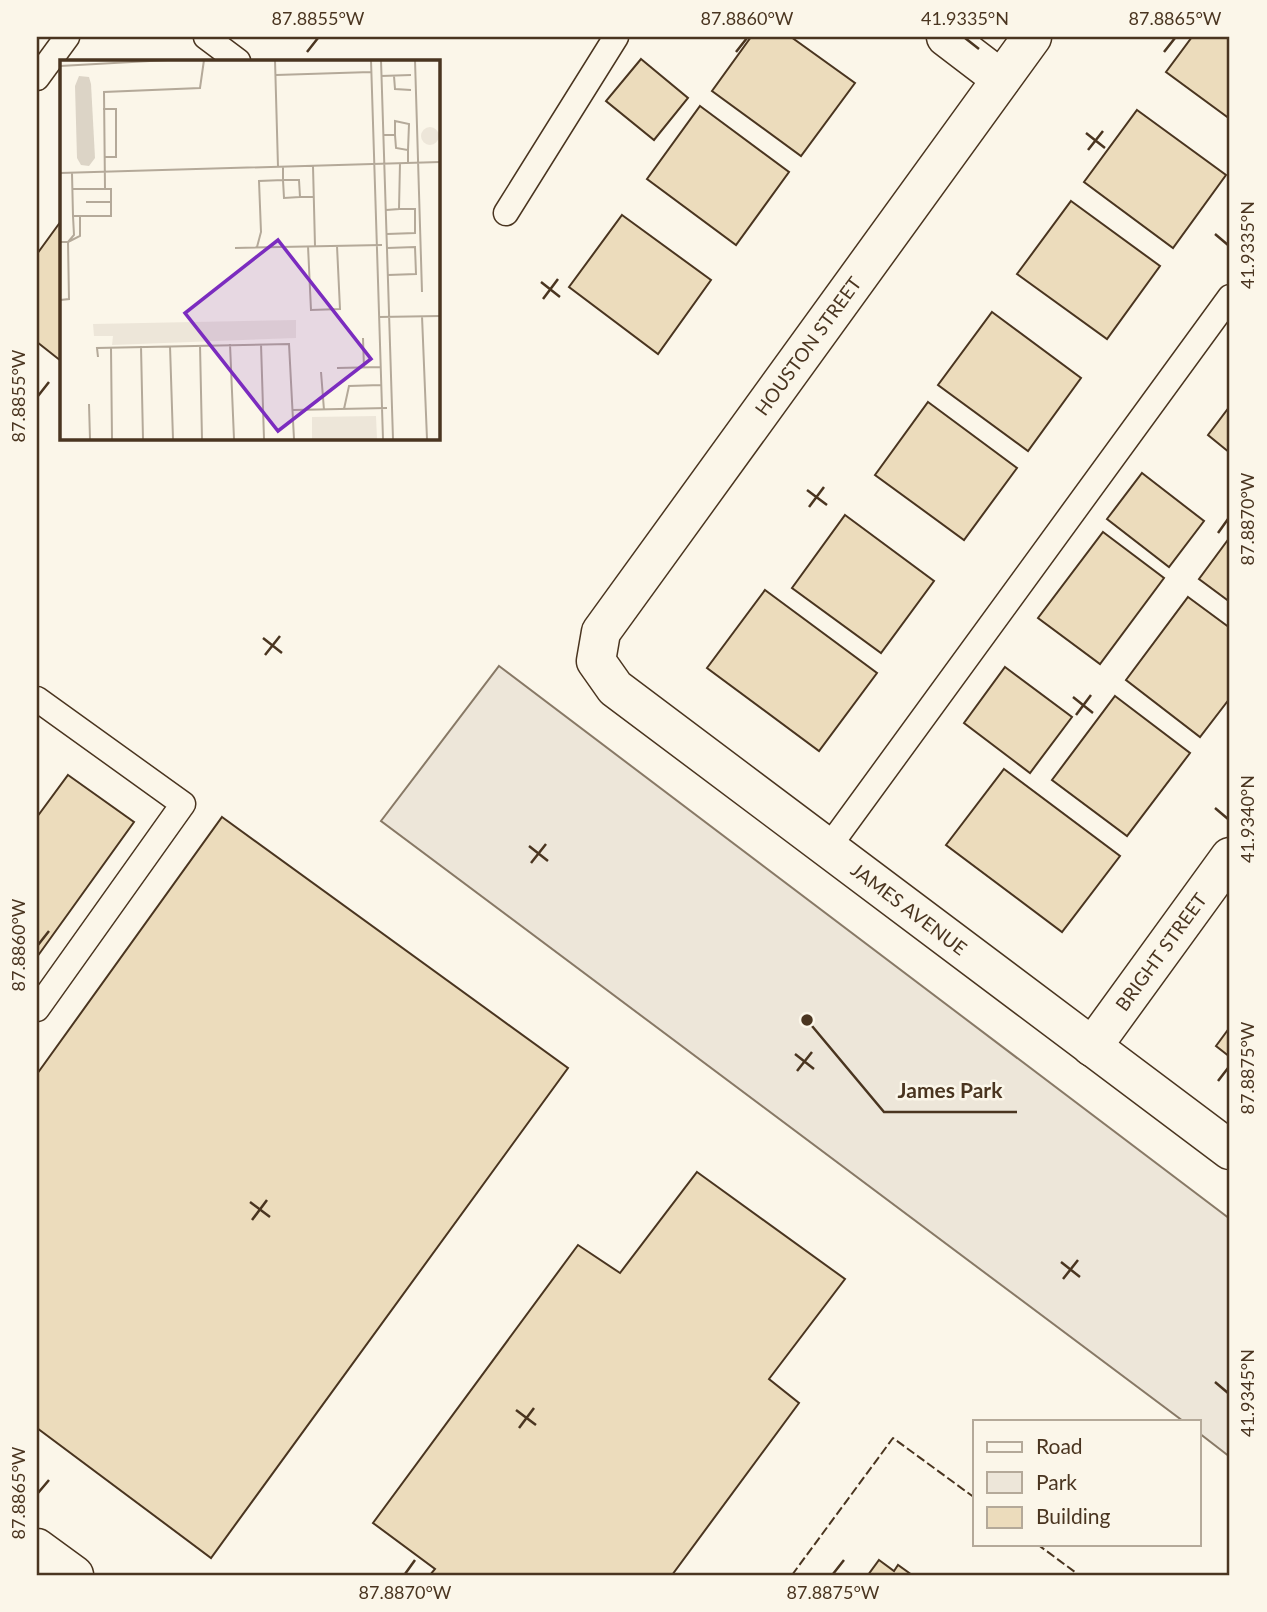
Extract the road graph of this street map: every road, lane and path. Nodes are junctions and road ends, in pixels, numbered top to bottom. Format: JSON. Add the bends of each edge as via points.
{"nodes":[{"id":1,"x":67,"y":37,"type":"edge"},
{"id":2,"x":206,"y":37,"type":"edge"},
{"id":3,"x":616,"y":37,"type":"edge"},
{"id":4,"x":946,"y":37,"type":"edge"},
{"id":5,"x":1032,"y":37,"type":"edge"},
{"id":6,"x":237,"y":60,"type":"edge"},
{"id":7,"x":37,"y":78,"type":"edge"},
{"id":8,"x":1002,"y":79,"type":"junction"},
{"id":9,"x":506,"y":213,"type":"dead end"},
{"id":10,"x":1230,"y":297,"type":"edge"},
{"id":11,"x":596,"y":661,"type":"joint"},
{"id":12,"x":37,"y":699,"type":"edge"},
{"id":13,"x":828,"y":848,"type":"junction"},
{"id":14,"x":1230,"y":857,"type":"edge"},
{"id":15,"x":37,"y":1009,"type":"edge"},
{"id":16,"x":1092,"y":1047,"type":"junction"},
{"id":17,"x":1230,"y":1150,"type":"edge"},
{"id":18,"x":37,"y":1548,"type":"edge"},
{"id":19,"x":74,"y":1575,"type":"edge"}],
"edges":[{"from":1,"to":7,"type":"lane"},
{"from":2,"to":6,"type":"lane"},
{"from":3,"to":9,"type":"lane"},
{"from":4,"to":8,"type":"street"},
{"from":5,"to":8,"type":"street","name":"HOUSTON STREET"},
{"from":8,"to":11,"type":"street","name":"HOUSTON STREET","via":[[601,632]]},
{"from":10,"to":13,"type":"lane"},
{"from":11,"to":13,"type":"street","name":"JAMES AVENUE","via":[[615,688]]},
{"from":12,"to":15,"type":"lane","via":[[183,804]]},
{"from":13,"to":16,"type":"street","name":"JAMES AVENUE"},
{"from":14,"to":16,"type":"street","name":"BRIGHT STREET"},
{"from":16,"to":17,"type":"street","name":"JAMES AVENUE"},
{"from":18,"to":19,"type":"street"}]}
